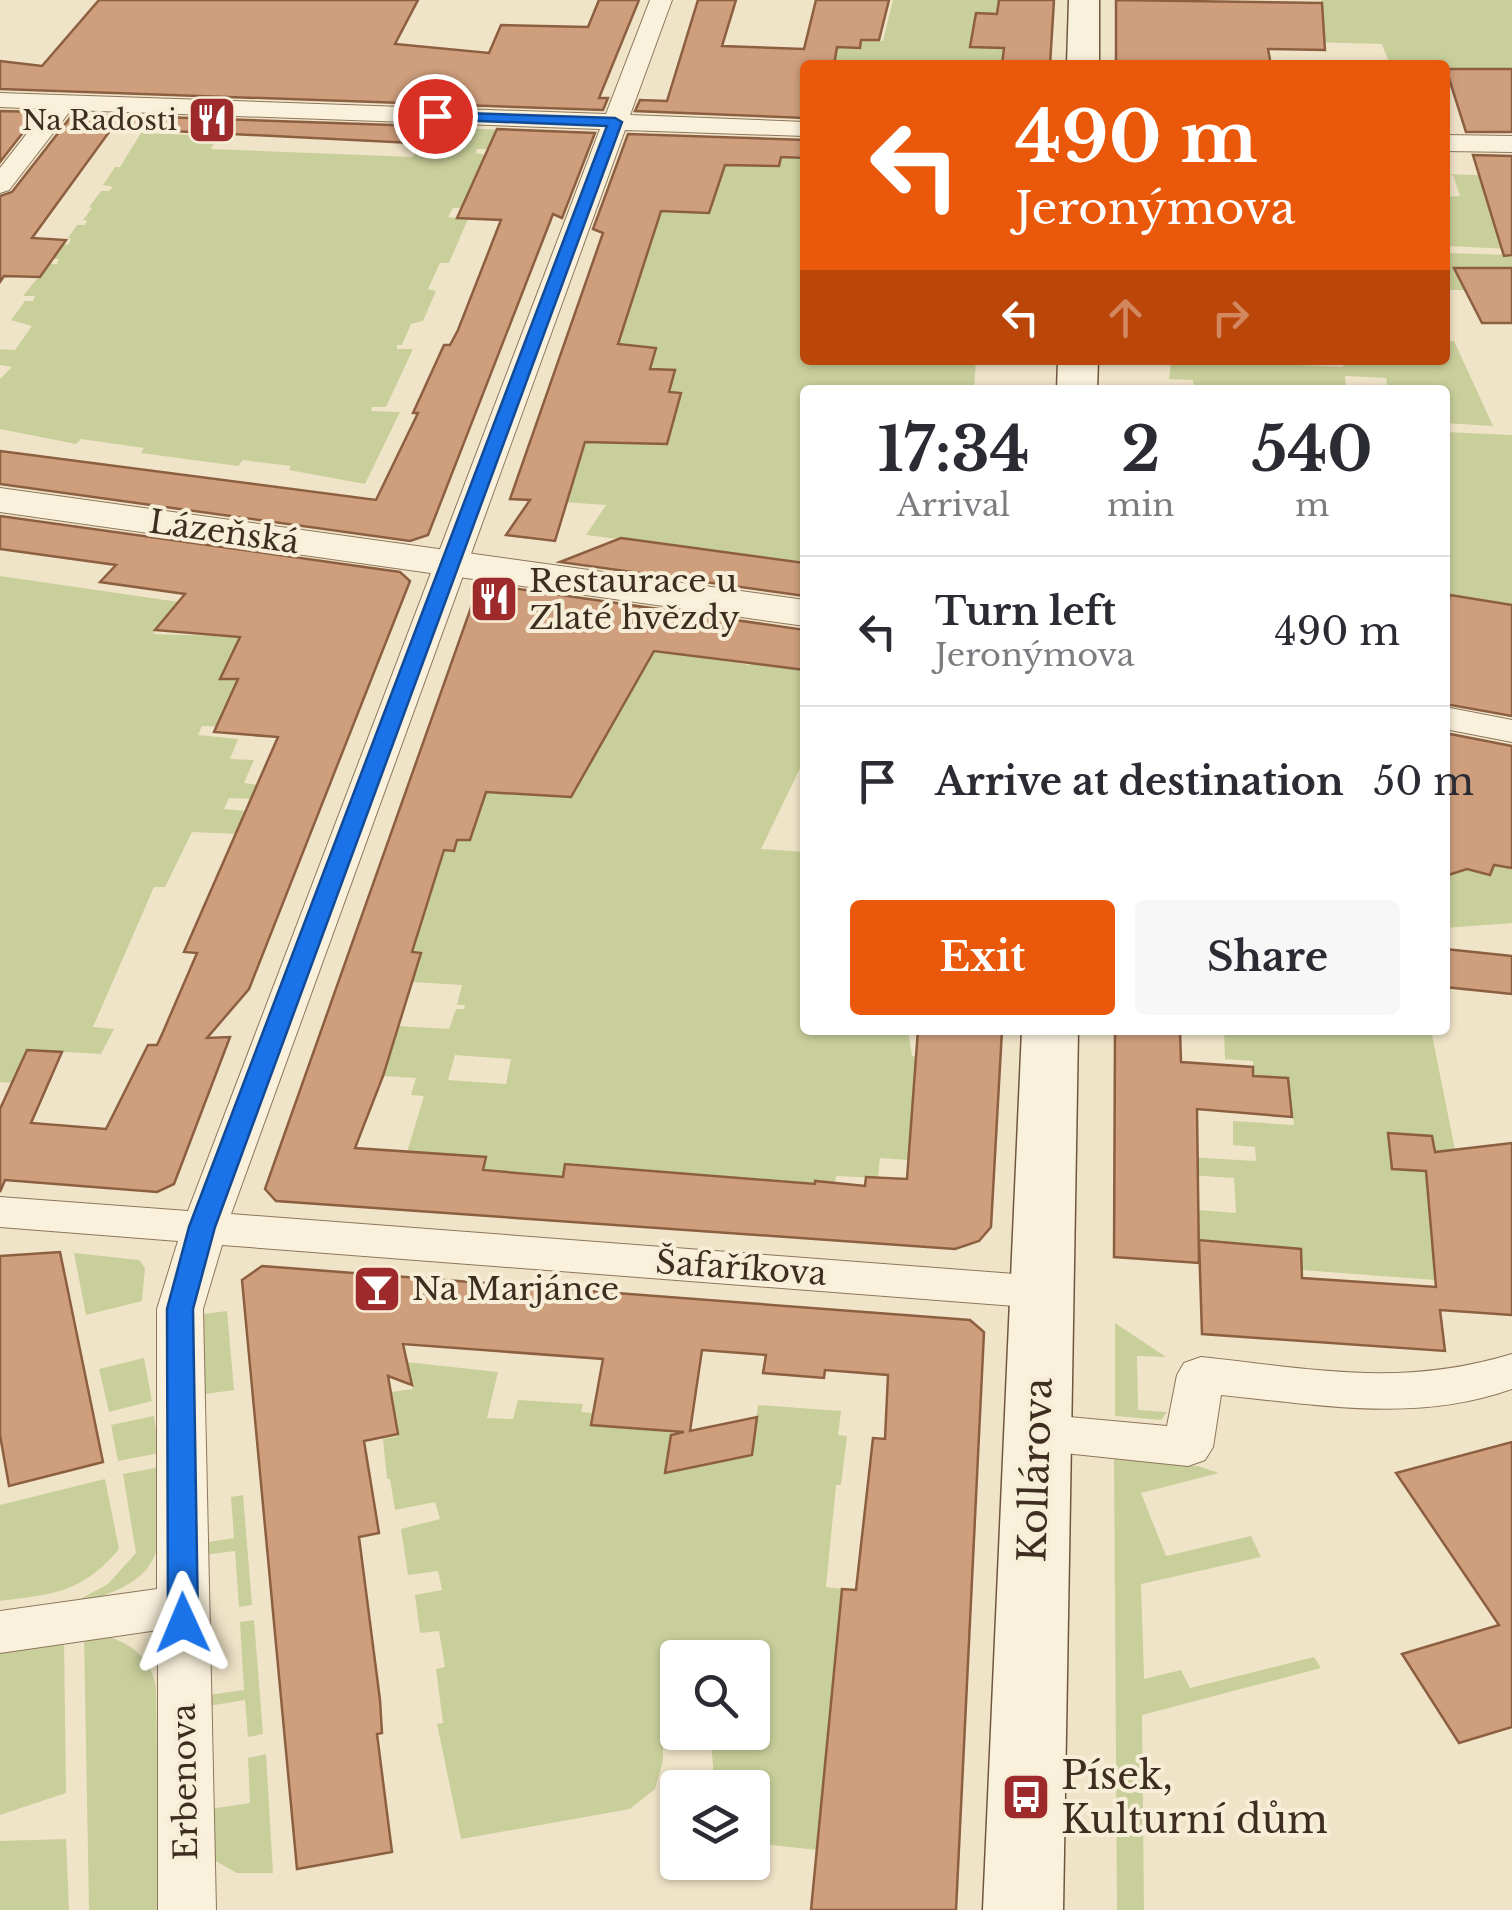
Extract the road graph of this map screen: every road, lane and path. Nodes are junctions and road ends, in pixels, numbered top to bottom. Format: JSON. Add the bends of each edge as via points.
{"nodes":[{"id":1,"x":661,"y":0,"type":"edge"},
{"id":2,"x":1084,"y":0,"type":"edge"},
{"id":3,"x":1083,"y":60,"type":"edge"},
{"id":4,"x":0,"y":100,"type":"edge"},
{"id":5,"x":64,"y":102,"type":"junction"},
{"id":6,"x":615,"y":122,"type":"junction"},
{"id":7,"x":800,"y":130,"type":"edge"},
{"id":8,"x":1450,"y":144,"type":"edge"},
{"id":9,"x":1512,"y":144,"type":"edge"},
{"id":10,"x":0,"y":185,"type":"edge"},
{"id":11,"x":0,"y":500,"type":"edge"},
{"id":12,"x":448,"y":565,"type":"junction"},
{"id":13,"x":800,"y":612,"type":"edge"},
{"id":14,"x":1450,"y":719,"type":"edge"},
{"id":15,"x":1512,"y":731,"type":"edge"},
{"id":16,"x":1050,"y":1035,"type":"edge"},
{"id":17,"x":0,"y":1212,"type":"edge"},
{"id":18,"x":202,"y":1227,"type":"junction"},
{"id":19,"x":1041,"y":1292,"type":"junction"},
{"id":20,"x":1512,"y":1371,"type":"edge"},
{"id":21,"x":1036,"y":1432,"type":"junction"},
{"id":22,"x":182,"y":1606,"type":"junction"},
{"id":23,"x":0,"y":1632,"type":"edge"},
{"id":24,"x":186,"y":1910,"type":"edge"},
{"id":25,"x":1023,"y":1910,"type":"edge"}],
"edges":[{"from":1,"to":6,"type":"street","name":"Erbenova"},
{"from":2,"to":3,"type":"main road"},
{"from":4,"to":5,"type":"street"},
{"from":5,"to":6,"type":"street"},
{"from":5,"to":10,"type":"street"},
{"from":6,"to":7,"type":"street"},
{"from":6,"to":12,"type":"street","name":"Erbenova"},
{"from":8,"to":9,"type":"street"},
{"from":11,"to":12,"type":"street","name":"Lázeňská"},
{"from":12,"to":13,"type":"street","name":"Lázeňská"},
{"from":12,"to":18,"type":"street","name":"Erbenova"},
{"from":14,"to":15,"type":"street"},
{"from":16,"to":19,"type":"main road","name":"Kollárova"},
{"from":17,"to":18,"type":"street","name":"Šafaříkova"},
{"from":18,"to":19,"type":"street","name":"Šafaříkova"},
{"from":18,"to":22,"type":"street","name":"Erbenova","via":[[180,1309]]},
{"from":19,"to":21,"type":"main road","name":"Kollárova"},
{"from":20,"to":21,"type":"street","via":[[1444,1391],[1387,1392],[1202,1375],[1188,1447]]},
{"from":21,"to":25,"type":"main road","name":"Kollárova"},
{"from":22,"to":23,"type":"street"},
{"from":22,"to":24,"type":"street","name":"Erbenova"}]}
